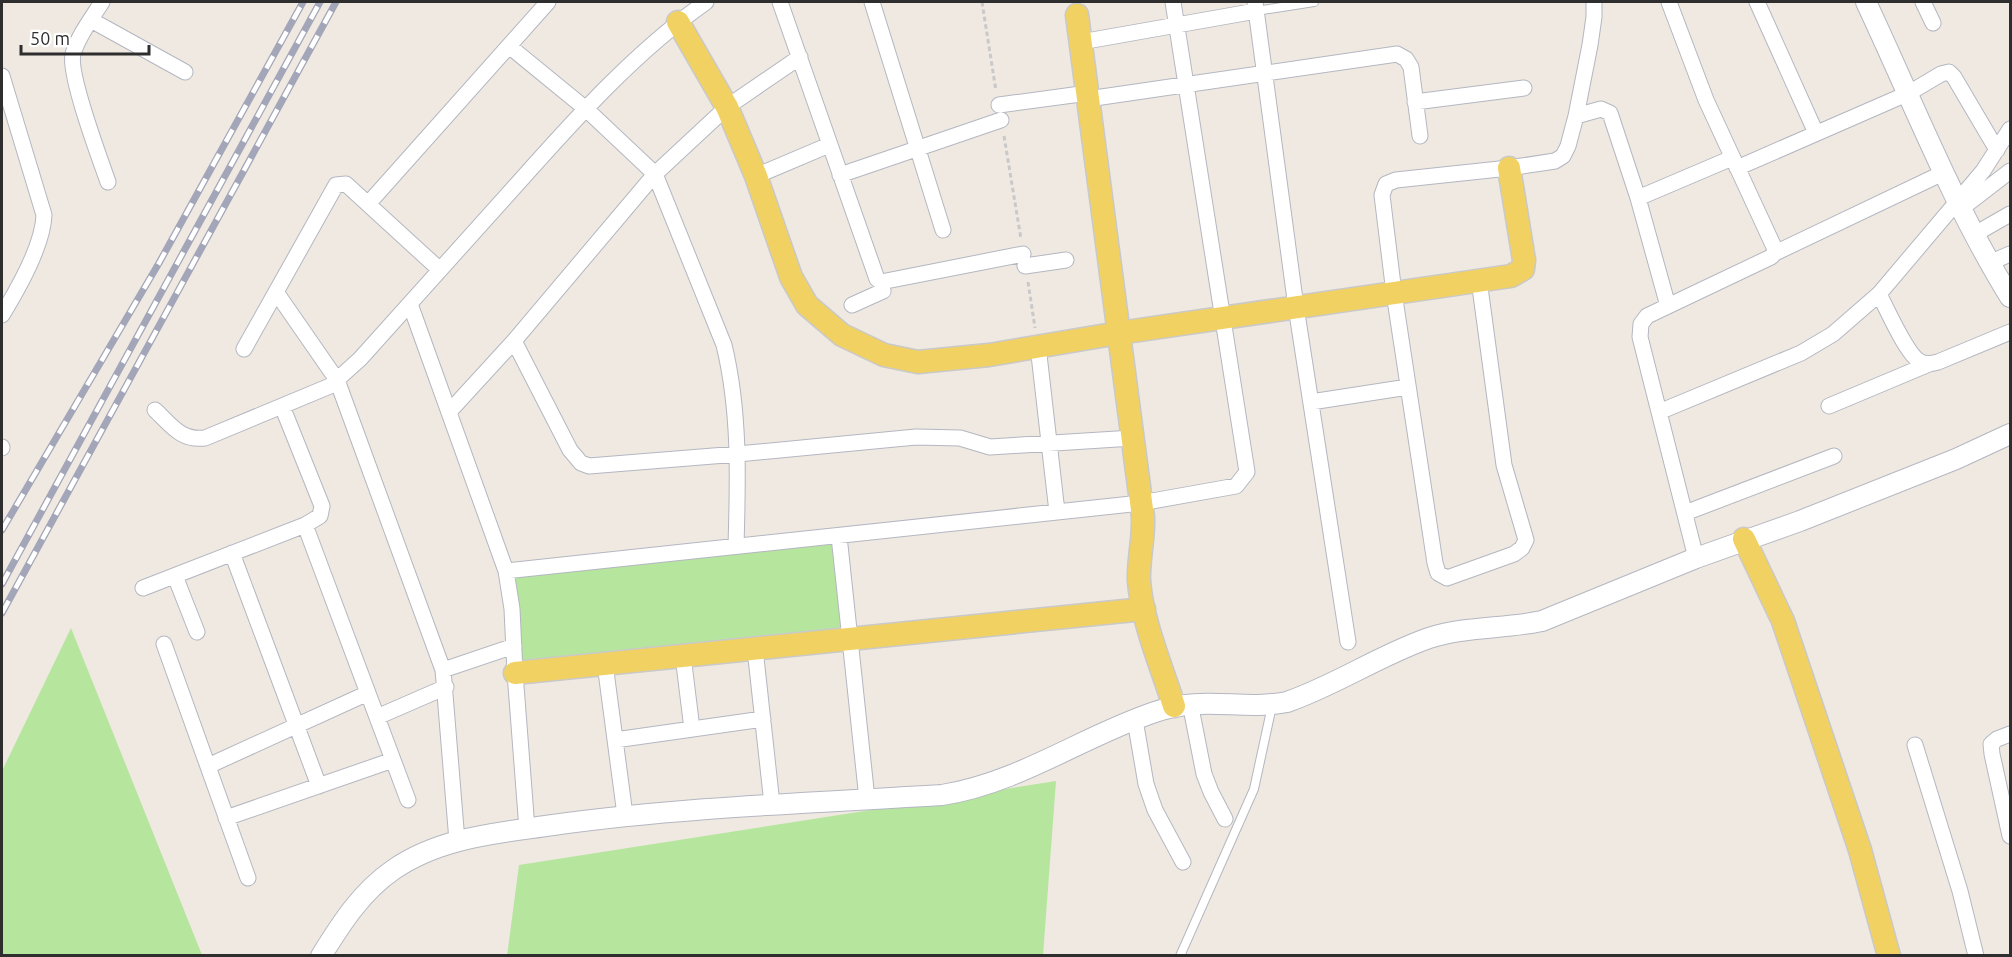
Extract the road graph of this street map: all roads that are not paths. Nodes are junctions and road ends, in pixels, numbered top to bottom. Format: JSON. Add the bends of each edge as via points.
{"nodes":[{"id":1,"x":102,"y":2,"type":"edge"},
{"id":2,"x":548,"y":2,"type":"edge"},
{"id":3,"x":706,"y":2,"type":"edge"},
{"id":4,"x":780,"y":2,"type":"edge"},
{"id":5,"x":872,"y":2,"type":"edge"},
{"id":6,"x":1173,"y":2,"type":"edge"},
{"id":7,"x":1314,"y":2,"type":"edge"},
{"id":8,"x":1594,"y":2,"type":"edge"},
{"id":9,"x":1669,"y":2,"type":"edge"},
{"id":10,"x":1757,"y":2,"type":"edge"},
{"id":11,"x":1866,"y":2,"type":"edge"},
{"id":12,"x":1923,"y":2,"type":"edge"},
{"id":13,"x":1255,"y":6,"type":"edge"},
{"id":14,"x":1077,"y":15,"type":"dead end"},
{"id":15,"x":91,"y":20,"type":"junction"},
{"id":16,"x":678,"y":22,"type":"junction"},
{"id":17,"x":1933,"y":23,"type":"dead end"},
{"id":18,"x":1177,"y":25,"type":"junction"},
{"id":19,"x":1081,"y":42,"type":"junction"},
{"id":20,"x":508,"y":46,"type":"junction"},
{"id":21,"x":800,"y":57,"type":"junction"},
{"id":22,"x":185,"y":72,"type":"dead end"},
{"id":23,"x":1266,"y":72,"type":"junction"},
{"id":24,"x":2,"y":76,"type":"edge"},
{"id":25,"x":1186,"y":84,"type":"junction"},
{"id":26,"x":1524,"y":88,"type":"dead end"},
{"id":27,"x":1909,"y":93,"type":"junction"},
{"id":28,"x":1088,"y":96,"type":"junction"},
{"id":29,"x":1415,"y":102,"type":"junction"},
{"id":30,"x":727,"y":107,"type":"junction"},
{"id":31,"x":586,"y":109,"type":"junction"},
{"id":32,"x":1576,"y":116,"type":"junction"},
{"id":33,"x":2010,"y":129,"type":"edge"},
{"id":34,"x":1816,"y":133,"type":"junction"},
{"id":35,"x":1420,"y":136,"type":"dead end"},
{"id":36,"x":830,"y":145,"type":"junction"},
{"id":37,"x":918,"y":147,"type":"junction"},
{"id":38,"x":1997,"y":150,"type":"junction"},
{"id":39,"x":1735,"y":163,"type":"junction"},
{"id":40,"x":1509,"y":168,"type":"junction"},
{"id":41,"x":2010,"y":171,"type":"edge"},
{"id":42,"x":1945,"y":172,"type":"junction"},
{"id":43,"x":655,"y":174,"type":"junction"},
{"id":44,"x":840,"y":175,"type":"junction"},
{"id":45,"x":756,"y":176,"type":"junction"},
{"id":46,"x":108,"y":182,"type":"dead end"},
{"id":47,"x":1638,"y":198,"type":"junction"},
{"id":48,"x":368,"y":204,"type":"junction"},
{"id":49,"x":1960,"y":204,"type":"junction"},
{"id":50,"x":2010,"y":214,"type":"edge"},
{"id":51,"x":943,"y":230,"type":"dead end"},
{"id":52,"x":1975,"y":234,"type":"junction"},
{"id":53,"x":1774,"y":253,"type":"junction"},
{"id":54,"x":2010,"y":254,"type":"edge"},
{"id":55,"x":1066,"y":260,"type":"dead end"},
{"id":56,"x":1989,"y":263,"type":"junction"},
{"id":57,"x":440,"y":270,"type":"junction"},
{"id":58,"x":1479,"y":280,"type":"junction"},
{"id":59,"x":881,"y":282,"type":"junction"},
{"id":60,"x":276,"y":292,"type":"junction"},
{"id":61,"x":1394,"y":293,"type":"junction"},
{"id":62,"x":1879,"y":294,"type":"junction"},
{"id":63,"x":2010,"y":297,"type":"edge"},
{"id":64,"x":410,"y":304,"type":"junction"},
{"id":65,"x":852,"y":304,"type":"dead end"},
{"id":66,"x":1668,"y":306,"type":"junction"},
{"id":67,"x":1296,"y":307,"type":"junction"},
{"id":68,"x":2,"y":315,"type":"edge"},
{"id":69,"x":1223,"y":318,"type":"junction"},
{"id":70,"x":2010,"y":332,"type":"edge"},
{"id":71,"x":1119,"y":333,"type":"junction"},
{"id":72,"x":514,"y":341,"type":"junction"},
{"id":73,"x":1038,"y":346,"type":"junction"},
{"id":74,"x":244,"y":349,"type":"dead end"},
{"id":75,"x":1929,"y":364,"type":"junction"},
{"id":76,"x":337,"y":380,"type":"junction"},
{"id":77,"x":1408,"y":387,"type":"junction"},
{"id":78,"x":1311,"y":402,"type":"junction"},
{"id":79,"x":282,"y":406,"type":"junction"},
{"id":80,"x":1828,"y":406,"type":"dead end"},
{"id":81,"x":155,"y":410,"type":"dead end"},
{"id":82,"x":449,"y":412,"type":"junction"},
{"id":83,"x":1659,"y":412,"type":"junction"},
{"id":84,"x":2010,"y":434,"type":"edge"},
{"id":85,"x":1133,"y":438,"type":"junction"},
{"id":86,"x":1049,"y":445,"type":"junction"},
{"id":87,"x":738,"y":454,"type":"junction"},
{"id":88,"x":1834,"y":456,"type":"dead end"},
{"id":89,"x":1141,"y":503,"type":"junction"},
{"id":90,"x":1057,"y":512,"type":"junction"},
{"id":91,"x":1685,"y":513,"type":"junction"},
{"id":92,"x":305,"y":525,"type":"junction"},
{"id":93,"x":839,"y":536,"type":"junction"},
{"id":94,"x":1744,"y":539,"type":"junction"},
{"id":95,"x":736,"y":546,"type":"junction"},
{"id":96,"x":232,"y":554,"type":"junction"},
{"id":97,"x":1696,"y":558,"type":"junction"},
{"id":98,"x":506,"y":571,"type":"junction"},
{"id":99,"x":175,"y":576,"type":"junction"},
{"id":100,"x":143,"y":588,"type":"dead end"},
{"id":101,"x":1144,"y":609,"type":"junction"},
{"id":102,"x":197,"y":632,"type":"dead end"},
{"id":103,"x":850,"y":639,"type":"junction"},
{"id":104,"x":1348,"y":642,"type":"dead end"},
{"id":105,"x":164,"y":644,"type":"dead end"},
{"id":106,"x":514,"y":646,"type":"junction"},
{"id":107,"x":755,"y":649,"type":"junction"},
{"id":108,"x":682,"y":656,"type":"junction"},
{"id":109,"x":605,"y":664,"type":"junction"},
{"id":110,"x":443,"y":670,"type":"junction"},
{"id":111,"x":515,"y":673,"type":"junction"},
{"id":112,"x":446,"y":687,"type":"junction"},
{"id":113,"x":368,"y":693,"type":"junction"},
{"id":114,"x":1182,"y":705,"type":"junction"},
{"id":115,"x":1272,"y":705,"type":"junction"},
{"id":116,"x":377,"y":717,"type":"junction"},
{"id":117,"x":763,"y":719,"type":"junction"},
{"id":118,"x":1135,"y":720,"type":"junction"},
{"id":119,"x":296,"y":726,"type":"junction"},
{"id":120,"x":692,"y":729,"type":"junction"},
{"id":121,"x":2010,"y":734,"type":"edge"},
{"id":122,"x":615,"y":740,"type":"junction"},
{"id":123,"x":1916,"y":745,"type":"dead end"},
{"id":124,"x":393,"y":760,"type":"junction"},
{"id":125,"x":208,"y":766,"type":"junction"},
{"id":126,"x":318,"y":786,"type":"junction"},
{"id":127,"x":867,"y":799,"type":"junction"},
{"id":128,"x":408,"y":800,"type":"dead end"},
{"id":129,"x":772,"y":804,"type":"junction"},
{"id":130,"x":625,"y":815,"type":"junction"},
{"id":131,"x":226,"y":818,"type":"junction"},
{"id":132,"x":1225,"y":819,"type":"dead end"},
{"id":133,"x":527,"y":829,"type":"junction"},
{"id":134,"x":2010,"y":836,"type":"edge"},
{"id":135,"x":458,"y":841,"type":"junction"},
{"id":136,"x":1183,"y":862,"type":"dead end"},
{"id":137,"x":248,"y":878,"type":"dead end"},
{"id":138,"x":321,"y":956,"type":"edge"},
{"id":139,"x":1180,"y":956,"type":"edge"},
{"id":140,"x":1889,"y":956,"type":"edge"},
{"id":141,"x":1976,"y":956,"type":"edge"}],
"edges":[{"from":1,"to":15,"type":"street"},
{"from":2,"to":20,"type":"street"},
{"from":3,"to":16,"type":"street"},
{"from":4,"to":21,"type":"street"},
{"from":5,"to":37,"type":"street"},
{"from":6,"to":18,"type":"street"},
{"from":7,"to":13,"type":"lane"},
{"from":8,"to":32,"type":"street"},
{"from":9,"to":39,"type":"street"},
{"from":10,"to":34,"type":"street"},
{"from":11,"to":27,"type":"street"},
{"from":12,"to":17,"type":"street"},
{"from":13,"to":18,"type":"street"},
{"from":13,"to":23,"type":"street"},
{"from":14,"to":19,"type":"main road"},
{"from":15,"to":22,"type":"street"},
{"from":15,"to":46,"type":"street","via":[[73,54],[72,65]]},
{"from":16,"to":30,"type":"main road"},
{"from":16,"to":31,"type":"street"},
{"from":18,"to":19,"type":"street"},
{"from":18,"to":25,"type":"street"},
{"from":19,"to":28,"type":"main road"},
{"from":20,"to":31,"type":"street"},
{"from":20,"to":48,"type":"street"},
{"from":21,"to":30,"type":"street"},
{"from":21,"to":36,"type":"street"},
{"from":23,"to":25,"type":"street"},
{"from":23,"to":29,"type":"street","via":[[1397,54],[1411,67]]},
{"from":23,"to":67,"type":"street"},
{"from":24,"to":68,"type":"street","via":[[44,215],[44,229]]},
{"from":25,"to":28,"type":"street"},
{"from":25,"to":69,"type":"street"},
{"from":26,"to":29,"type":"street"},
{"from":27,"to":34,"type":"street"},
{"from":27,"to":38,"type":"street","via":[[1949,72]]},
{"from":27,"to":42,"type":"street"},
{"from":28,"to":37,"type":"street","via":[[1000,113]]},
{"from":28,"to":71,"type":"main road"},
{"from":29,"to":35,"type":"street"},
{"from":30,"to":43,"type":"street"},
{"from":30,"to":45,"type":"main road"},
{"from":31,"to":43,"type":"street"},
{"from":31,"to":57,"type":"street"},
{"from":32,"to":40,"type":"street","via":[[1563,156],[1555,161]]},
{"from":32,"to":47,"type":"street","via":[[1601,109],[1610,113]]},
{"from":33,"to":38,"type":"street"},
{"from":34,"to":39,"type":"street"},
{"from":36,"to":44,"type":"street"},
{"from":36,"to":45,"type":"street"},
{"from":37,"to":44,"type":"street"},
{"from":37,"to":51,"type":"street"},
{"from":38,"to":49,"type":"street"},
{"from":39,"to":47,"type":"street"},
{"from":39,"to":53,"type":"street"},
{"from":40,"to":58,"type":"main road","via":[[1523,269],[1511,276]]},
{"from":40,"to":61,"type":"street","via":[[1386,184],[1382,195]]},
{"from":41,"to":49,"type":"street"},
{"from":42,"to":49,"type":"street"},
{"from":42,"to":53,"type":"street"},
{"from":43,"to":72,"type":"street"},
{"from":43,"to":87,"type":"street","via":[[724,345]]},
{"from":44,"to":59,"type":"street","via":[[874,274]]},
{"from":45,"to":73,"type":"main road","via":[[791,277],[807,304],[842,335],[884,355],[918,362]]},
{"from":47,"to":66,"type":"street"},
{"from":48,"to":57,"type":"street"},
{"from":48,"to":60,"type":"street","via":[[346,184],[336,185]]},
{"from":49,"to":52,"type":"street"},
{"from":49,"to":62,"type":"street"},
{"from":50,"to":52,"type":"street"},
{"from":52,"to":56,"type":"street"},
{"from":53,"to":66,"type":"street"},
{"from":54,"to":56,"type":"street"},
{"from":55,"to":59,"type":"street","via":[[1024,260]]},
{"from":56,"to":63,"type":"street"},
{"from":57,"to":64,"type":"street"},
{"from":58,"to":61,"type":"main road"},
{"from":58,"to":77,"type":"street","via":[[1504,465],[1526,540],[1514,554],[1447,578],[1438,573]]},
{"from":59,"to":65,"type":"street","via":[[884,291]]},
{"from":60,"to":74,"type":"street"},
{"from":60,"to":76,"type":"street"},
{"from":61,"to":67,"type":"main road"},
{"from":61,"to":77,"type":"street"},
{"from":62,"to":75,"type":"street","via":[[1909,350]]},
{"from":62,"to":83,"type":"street","via":[[1818,344]]},
{"from":64,"to":76,"type":"street"},
{"from":64,"to":82,"type":"street"},
{"from":66,"to":83,"type":"street","via":[[1647,316],[1641,324],[1640,337]]},
{"from":67,"to":69,"type":"main road"},
{"from":67,"to":78,"type":"street"},
{"from":69,"to":71,"type":"main road"},
{"from":69,"to":89,"type":"street","via":[[1246,472],[1236,486]]},
{"from":70,"to":75,"type":"street"},
{"from":71,"to":73,"type":"main road"},
{"from":71,"to":85,"type":"main road"},
{"from":72,"to":82,"type":"street"},
{"from":72,"to":87,"type":"street","via":[[570,450],[581,463],[589,466]]},
{"from":73,"to":86,"type":"street"},
{"from":75,"to":80,"type":"street"},
{"from":76,"to":79,"type":"street"},
{"from":76,"to":110,"type":"street"},
{"from":77,"to":78,"type":"street"},
{"from":78,"to":104,"type":"street"},
{"from":79,"to":81,"type":"street","via":[[193,440]]},
{"from":79,"to":92,"type":"street","via":[[322,507],[320,516]]},
{"from":82,"to":98,"type":"street"},
{"from":83,"to":91,"type":"street"},
{"from":84,"to":94,"type":"street","via":[[1956,459]]},
{"from":85,"to":86,"type":"street"},
{"from":85,"to":89,"type":"main road"},
{"from":86,"to":87,"type":"street","via":[[990,447],[960,438],[916,437]]},
{"from":86,"to":90,"type":"street"},
{"from":87,"to":95,"type":"street"},
{"from":88,"to":91,"type":"street"},
{"from":89,"to":90,"type":"street"},
{"from":89,"to":101,"type":"main road","via":[[1144,532],[1139,577]]},
{"from":90,"to":93,"type":"street"},
{"from":91,"to":97,"type":"street"},
{"from":92,"to":96,"type":"street"},
{"from":92,"to":113,"type":"street"},
{"from":93,"to":95,"type":"street"},
{"from":93,"to":103,"type":"street"},
{"from":94,"to":97,"type":"street"},
{"from":94,"to":140,"type":"main road","via":[[1783,621],[1860,850]]},
{"from":95,"to":98,"type":"street"},
{"from":96,"to":99,"type":"street"},
{"from":96,"to":119,"type":"street"},
{"from":97,"to":115,"type":"street","via":[[1542,621],[1462,630],[1427,639],[1304,696]]},
{"from":98,"to":106,"type":"street"},
{"from":99,"to":100,"type":"street"},
{"from":99,"to":102,"type":"street"},
{"from":101,"to":103,"type":"main road"},
{"from":101,"to":114,"type":"main road"},
{"from":103,"to":107,"type":"main road"},
{"from":103,"to":127,"type":"street"},
{"from":105,"to":125,"type":"street"},
{"from":106,"to":110,"type":"street"},
{"from":106,"to":111,"type":"street"},
{"from":107,"to":108,"type":"main road"},
{"from":107,"to":117,"type":"street"},
{"from":108,"to":109,"type":"main road"},
{"from":108,"to":120,"type":"street"},
{"from":109,"to":111,"type":"main road"},
{"from":109,"to":122,"type":"street"},
{"from":110,"to":112,"type":"street"},
{"from":111,"to":133,"type":"street"},
{"from":112,"to":116,"type":"street"},
{"from":112,"to":135,"type":"street"},
{"from":113,"to":116,"type":"street"},
{"from":113,"to":119,"type":"street"},
{"from":114,"to":115,"type":"street"},
{"from":114,"to":118,"type":"street"},
{"from":114,"to":132,"type":"street","via":[[1204,774]]},
{"from":115,"to":139,"type":"lane","via":[[1254,789]]},
{"from":116,"to":124,"type":"street"},
{"from":117,"to":120,"type":"street"},
{"from":117,"to":129,"type":"street"},
{"from":118,"to":127,"type":"street","via":[[1005,778],[966,791]]},
{"from":118,"to":136,"type":"street","via":[[1149,793]]},
{"from":119,"to":125,"type":"street"},
{"from":119,"to":126,"type":"street"},
{"from":120,"to":122,"type":"street"},
{"from":121,"to":134,"type":"street","via":[[1991,744]]},
{"from":122,"to":130,"type":"street"},
{"from":123,"to":141,"type":"street"},
{"from":124,"to":126,"type":"street"},
{"from":124,"to":128,"type":"street"},
{"from":125,"to":131,"type":"street"},
{"from":126,"to":131,"type":"street"},
{"from":127,"to":129,"type":"street"},
{"from":129,"to":130,"type":"street"},
{"from":130,"to":133,"type":"street"},
{"from":131,"to":137,"type":"street"},
{"from":133,"to":135,"type":"street"},
{"from":135,"to":138,"type":"street","via":[[394,869],[371,887]]}]}
